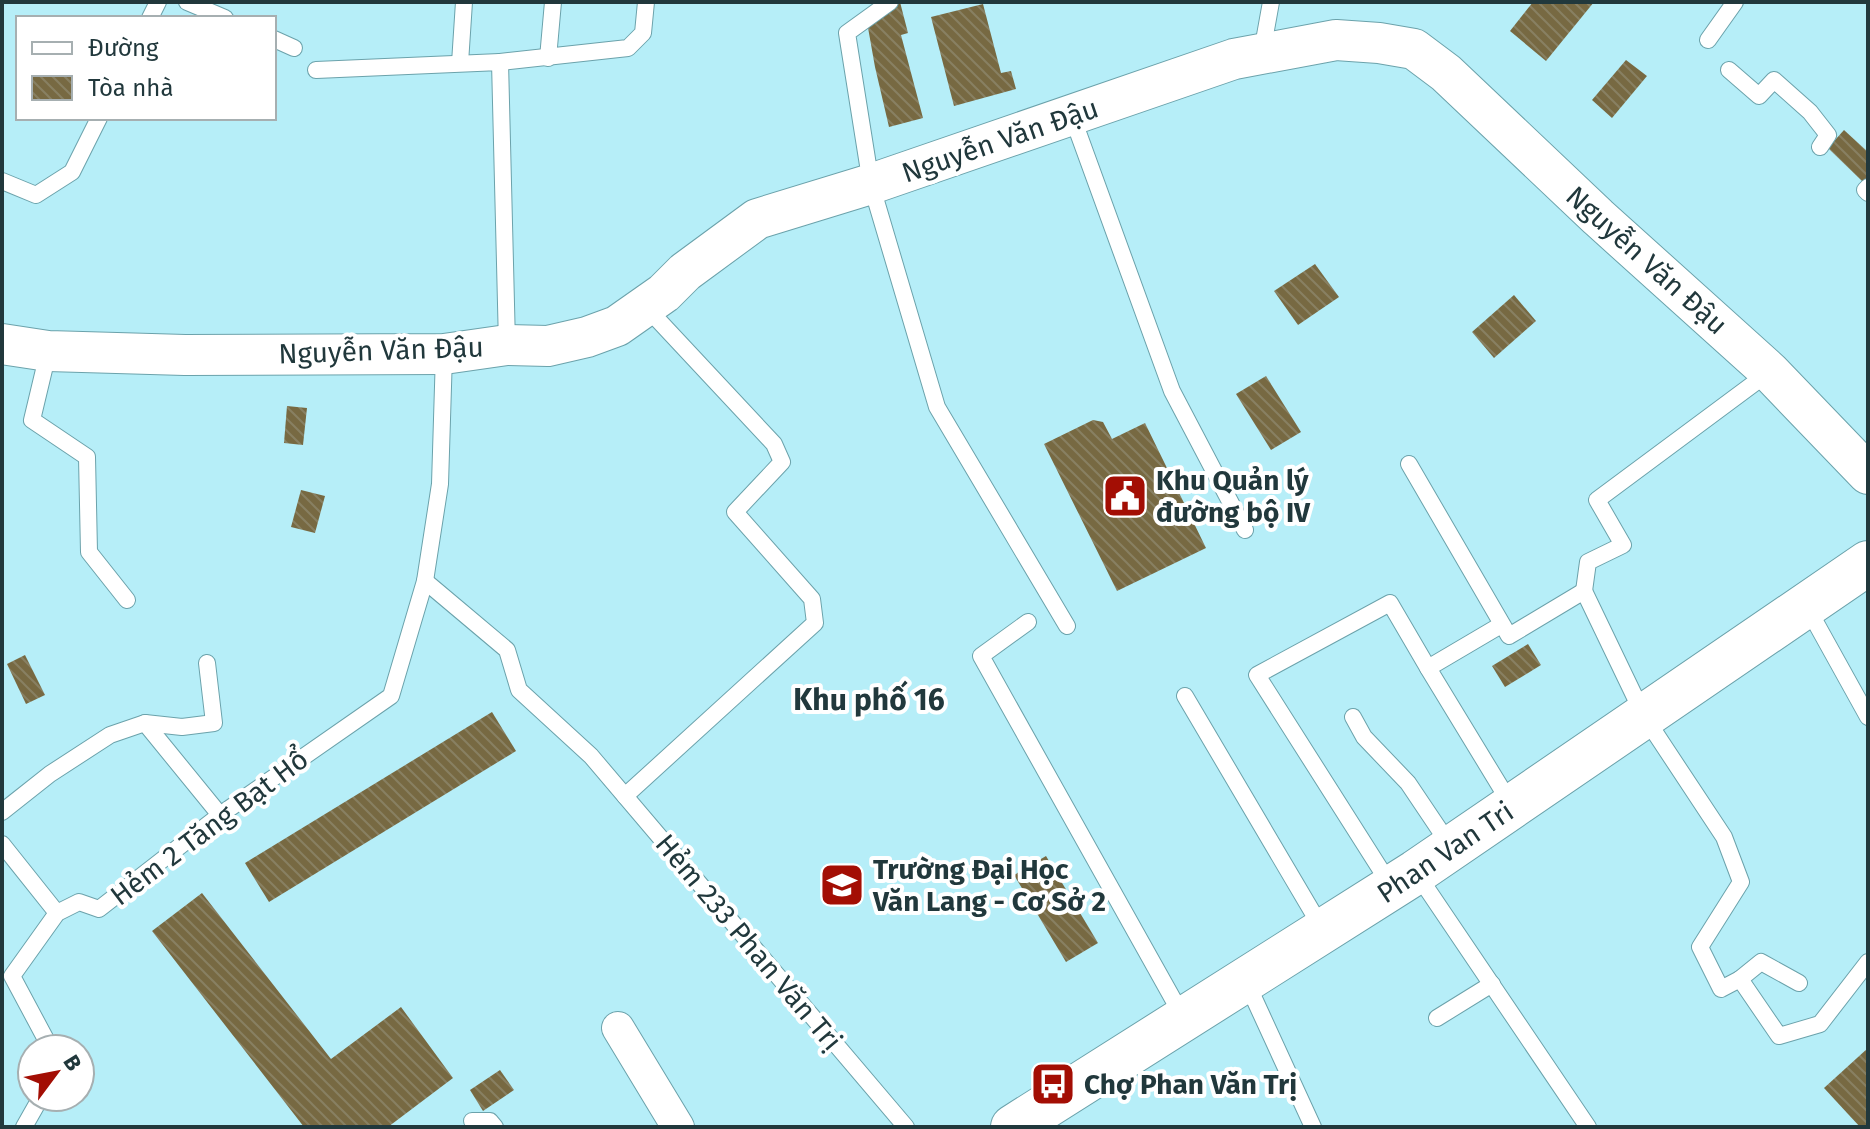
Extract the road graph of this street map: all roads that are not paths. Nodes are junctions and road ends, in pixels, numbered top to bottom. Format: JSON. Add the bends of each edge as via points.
{"nodes":[{"id":1,"x":187,"y":2,"type":"edge"},
{"id":2,"x":464,"y":2,"type":"edge"},
{"id":3,"x":553,"y":2,"type":"edge"},
{"id":4,"x":646,"y":2,"type":"edge"},
{"id":5,"x":890,"y":2,"type":"edge"},
{"id":6,"x":1271,"y":2,"type":"edge"},
{"id":7,"x":1735,"y":2,"type":"edge"},
{"id":8,"x":220,"y":16,"type":"edge"},
{"id":9,"x":276,"y":40,"type":"edge"},
{"id":10,"x":1708,"y":40,"type":"dead end"},
{"id":11,"x":294,"y":48,"type":"dead end"},
{"id":12,"x":1262,"y":52,"type":"junction"},
{"id":13,"x":548,"y":58,"type":"junction"},
{"id":14,"x":500,"y":62,"type":"junction"},
{"id":15,"x":460,"y":63,"type":"junction"},
{"id":16,"x":316,"y":70,"type":"dead end"},
{"id":17,"x":1729,"y":70,"type":"dead end"},
{"id":18,"x":1072,"y":116,"type":"junction"},
{"id":19,"x":98,"y":120,"type":"edge"},
{"id":20,"x":1820,"y":147,"type":"dead end"},
{"id":21,"x":2,"y":181,"type":"edge"},
{"id":22,"x":871,"y":184,"type":"junction"},
{"id":23,"x":646,"y":307,"type":"junction"},
{"id":24,"x":2,"y":344,"type":"edge"},
{"id":25,"x":507,"y":345,"type":"junction"},
{"id":26,"x":48,"y":351,"type":"junction"},
{"id":27,"x":444,"y":354,"type":"junction"},
{"id":28,"x":1770,"y":372,"type":"junction"},
{"id":29,"x":1409,"y":464,"type":"dead end"},
{"id":30,"x":1868,"y":474,"type":"edge"},
{"id":31,"x":1245,"y":530,"type":"dead end"},
{"id":32,"x":1868,"y":563,"type":"edge"},
{"id":33,"x":425,"y":581,"type":"junction"},
{"id":34,"x":1584,"y":591,"type":"junction"},
{"id":35,"x":127,"y":600,"type":"dead end"},
{"id":36,"x":1807,"y":606,"type":"junction"},
{"id":37,"x":1028,"y":622,"type":"dead end"},
{"id":38,"x":1501,"y":625,"type":"junction"},
{"id":39,"x":1067,"y":626,"type":"dead end"},
{"id":40,"x":207,"y":663,"type":"dead end"},
{"id":41,"x":1428,"y":668,"type":"junction"},
{"id":42,"x":1185,"y":696,"type":"dead end"},
{"id":43,"x":1644,"y":716,"type":"junction"},
{"id":44,"x":1353,"y":717,"type":"dead end"},
{"id":45,"x":1868,"y":717,"type":"edge"},
{"id":46,"x":145,"y":723,"type":"junction"},
{"id":47,"x":625,"y":796,"type":"junction"},
{"id":48,"x":1512,"y":807,"type":"junction"},
{"id":49,"x":2,"y":812,"type":"edge"},
{"id":50,"x":220,"y":815,"type":"junction"},
{"id":51,"x":2,"y":844,"type":"edge"},
{"id":52,"x":1452,"y":848,"type":"junction"},
{"id":53,"x":1404,"y":880,"type":"junction"},
{"id":54,"x":57,"y":913,"type":"junction"},
{"id":55,"x":1324,"y":931,"type":"junction"},
{"id":56,"x":1868,"y":962,"type":"edge"},
{"id":57,"x":1740,"y":979,"type":"junction"},
{"id":58,"x":1246,"y":980,"type":"junction"},
{"id":59,"x":1799,"y":983,"type":"dead end"},
{"id":60,"x":1492,"y":984,"type":"junction"},
{"id":61,"x":1437,"y":1018,"type":"dead end"},
{"id":62,"x":1184,"y":1019,"type":"junction"},
{"id":63,"x":618,"y":1028,"type":"dead end"},
{"id":64,"x":42,"y":1033,"type":"edge"},
{"id":65,"x":472,"y":1121,"type":"dead end"},
{"id":66,"x":495,"y":1127,"type":"edge"},
{"id":67,"x":678,"y":1127,"type":"edge"},
{"id":68,"x":906,"y":1127,"type":"edge"},
{"id":69,"x":1013,"y":1127,"type":"edge"},
{"id":70,"x":1313,"y":1127,"type":"edge"},
{"id":71,"x":1588,"y":1127,"type":"edge"}],
"edges":[{"from":1,"to":8,"type":"lane"},
{"from":2,"to":15,"type":"lane"},
{"from":3,"to":13,"type":"lane"},
{"from":4,"to":13,"type":"lane","via":[[643,33],[628,48]]},
{"from":5,"to":22,"type":"lane","via":[[847,33]]},
{"from":6,"to":12,"type":"lane"},
{"from":7,"to":10,"type":"lane"},
{"from":9,"to":11,"type":"lane"},
{"from":12,"to":18,"type":"street","name":"Nguyễn Văn Đậu"},
{"from":12,"to":28,"type":"street","name":"Nguyễn Văn Đậu","via":[[1336,40],[1414,49]]},
{"from":13,"to":14,"type":"lane"},
{"from":14,"to":15,"type":"lane"},
{"from":14,"to":25,"type":"lane"},
{"from":15,"to":16,"type":"lane"},
{"from":17,"to":20,"type":"lane","via":[[1759,96],[1774,80],[1828,135]]},
{"from":18,"to":22,"type":"street","name":"Nguyễn Văn Đậu"},
{"from":18,"to":31,"type":"lane","via":[[1172,391]]},
{"from":19,"to":21,"type":"lane","via":[[72,172],[36,195]]},
{"from":22,"to":23,"type":"street","name":"Nguyễn Văn Đậu","via":[[757,219]]},
{"from":22,"to":39,"type":"lane","via":[[937,407]]},
{"from":23,"to":25,"type":"street","name":"Nguyễn Văn Đậu","via":[[587,337],[548,346]]},
{"from":23,"to":47,"type":"lane","via":[[774,444],[782,462],[735,512],[812,599],[815,623]]},
{"from":24,"to":26,"type":"street","name":"Nguyễn Văn Đậu"},
{"from":25,"to":27,"type":"street","name":"Nguyễn Văn Đậu"},
{"from":26,"to":27,"type":"street","name":"Nguyễn Văn Đậu"},
{"from":26,"to":35,"type":"lane","via":[[32,420],[87,457],[89,552]]},
{"from":27,"to":33,"type":"lane","name":"Hẻm 2 Tăng Bạt Hổ","via":[[440,484]]},
{"from":28,"to":30,"type":"street","name":"Nguyễn Văn Đậu"},
{"from":28,"to":34,"type":"lane","via":[[1597,500],[1623,545],[1588,562]]},
{"from":29,"to":38,"type":"lane"},
{"from":32,"to":36,"type":"main road","name":"Phan Van Tri"},
{"from":33,"to":47,"type":"lane","name":"Hẻm 233 Phan Văn Trị","via":[[507,650],[519,690],[591,756]]},
{"from":33,"to":50,"type":"lane","name":"Hẻm 2 Tăng Bạt Hổ","via":[[391,696]]},
{"from":34,"to":38,"type":"lane","via":[[1509,636]]},
{"from":34,"to":43,"type":"lane"},
{"from":36,"to":43,"type":"main road","name":"Phan Van Tri"},
{"from":36,"to":45,"type":"lane"},
{"from":37,"to":62,"type":"lane","via":[[981,656]]},
{"from":38,"to":41,"type":"lane"},
{"from":40,"to":46,"type":"lane","via":[[214,723]]},
{"from":41,"to":48,"type":"lane"},
{"from":41,"to":53,"type":"lane","via":[[1390,603],[1257,675]]},
{"from":42,"to":55,"type":"lane"},
{"from":43,"to":48,"type":"main road","name":"Phan Van Tri"},
{"from":43,"to":57,"type":"lane","via":[[1724,837],[1741,882],[1700,947],[1721,989]]},
{"from":44,"to":52,"type":"lane","via":[[1364,737],[1408,783]]},
{"from":46,"to":49,"type":"lane","via":[[110,735]]},
{"from":46,"to":50,"type":"lane"},
{"from":47,"to":68,"type":"lane","name":"Hẻm 233 Phan Văn Trị"},
{"from":48,"to":52,"type":"main road","name":"Phan Van Tri"},
{"from":50,"to":54,"type":"lane","name":"Hẻm 2 Tăng Bạt Hổ","via":[[99,909],[79,902]]},
{"from":51,"to":54,"type":"lane"},
{"from":52,"to":53,"type":"main road","name":"Phan Van Tri"},
{"from":53,"to":55,"type":"main road","name":"Phan Van Tri"},
{"from":53,"to":60,"type":"lane"},
{"from":54,"to":64,"type":"lane","via":[[12,976]]},
{"from":55,"to":58,"type":"main road","name":"Phan Van Tri"},
{"from":56,"to":57,"type":"lane","via":[[1820,1024],[1779,1036]]},
{"from":57,"to":59,"type":"lane","via":[[1761,962]]},
{"from":58,"to":62,"type":"main road","name":"Phan Van Tri"},
{"from":58,"to":70,"type":"lane"},
{"from":60,"to":61,"type":"lane"},
{"from":60,"to":71,"type":"lane"},
{"from":62,"to":69,"type":"main road","name":"Phan Van Tri"},
{"from":63,"to":67,"type":"street"},
{"from":65,"to":66,"type":"lane","via":[[490,1121]]}]}
